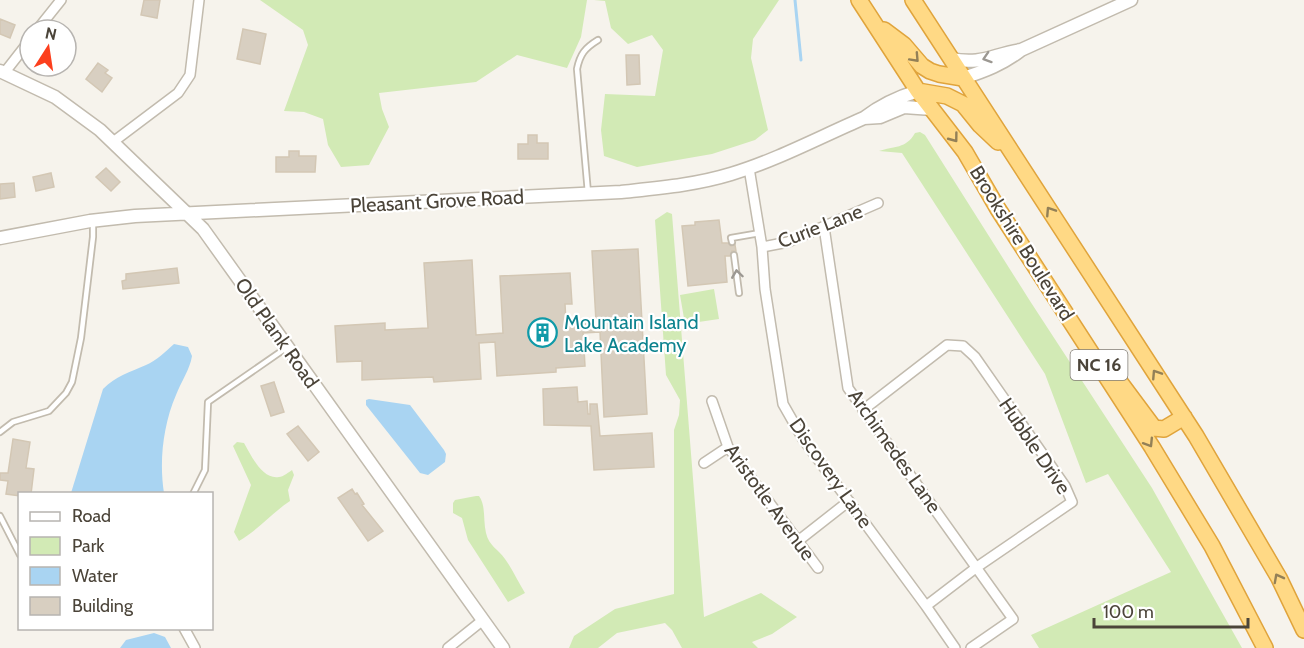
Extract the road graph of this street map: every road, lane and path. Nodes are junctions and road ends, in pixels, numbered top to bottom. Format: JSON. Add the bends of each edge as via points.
{"nodes":[{"id":1,"x":61,"y":0,"type":"edge"},
{"id":2,"x":199,"y":0,"type":"edge"},
{"id":3,"x":859,"y":0,"type":"edge"},
{"id":4,"x":913,"y":0,"type":"edge"},
{"id":5,"x":1131,"y":0,"type":"edge"},
{"id":6,"x":47,"y":18,"type":"edge"},
{"id":7,"x":874,"y":22,"type":"junction"},
{"id":8,"x":598,"y":40,"type":"dead end"},
{"id":9,"x":1021,"y":50,"type":"junction"},
{"id":10,"x":18,"y":54,"type":"edge"},
{"id":11,"x":951,"y":59,"type":"junction"},
{"id":12,"x":3,"y":72,"type":"edge"},
{"id":13,"x":963,"y":78,"type":"junction"},
{"id":14,"x":918,"y":91,"type":"junction"},
{"id":15,"x":932,"y":109,"type":"junction"},
{"id":16,"x":864,"y":118,"type":"junction"},
{"id":17,"x":113,"y":142,"type":"junction"},
{"id":18,"x":1014,"y":156,"type":"junction"},
{"id":19,"x":749,"y":168,"type":"junction"},
{"id":20,"x":588,"y":193,"type":"junction"},
{"id":21,"x":878,"y":203,"type":"dead end"},
{"id":22,"x":188,"y":213,"type":"junction"},
{"id":23,"x":93,"y":220,"type":"junction"},
{"id":24,"x":824,"y":227,"type":"junction"},
{"id":25,"x":760,"y":233,"type":"junction"},
{"id":26,"x":0,"y":238,"type":"edge"},
{"id":27,"x":732,"y":243,"type":"dead end"},
{"id":28,"x":762,"y":247,"type":"junction"},
{"id":29,"x":734,"y":255,"type":"dead end"},
{"id":30,"x":740,"y":293,"type":"dead end"},
{"id":31,"x":1055,"y":297,"type":"junction"},
{"id":32,"x":287,"y":347,"type":"junction"},
{"id":33,"x":712,"y":401,"type":"dead end"},
{"id":34,"x":863,"y":410,"type":"junction"},
{"id":35,"x":1184,"y":417,"type":"junction"},
{"id":36,"x":0,"y":432,"type":"edge"},
{"id":37,"x":728,"y":447,"type":"junction"},
{"id":38,"x":704,"y":463,"type":"dead end"},
{"id":39,"x":194,"y":492,"type":"edge"},
{"id":40,"x":849,"y":501,"type":"junction"},
{"id":41,"x":0,"y":516,"type":"edge"},
{"id":42,"x":798,"y":541,"type":"junction"},
{"id":43,"x":18,"y":551,"type":"edge"},
{"id":44,"x":978,"y":567,"type":"junction"},
{"id":45,"x":818,"y":568,"type":"dead end"},
{"id":46,"x":926,"y":606,"type":"junction"},
{"id":47,"x":483,"y":620,"type":"junction"},
{"id":48,"x":185,"y":630,"type":"edge"},
{"id":49,"x":1304,"y":630,"type":"edge"},
{"id":50,"x":195,"y":648,"type":"edge"},
{"id":51,"x":448,"y":648,"type":"edge"},
{"id":52,"x":503,"y":648,"type":"edge"},
{"id":53,"x":955,"y":648,"type":"edge"},
{"id":54,"x":971,"y":648,"type":"edge"},
{"id":55,"x":1265,"y":648,"type":"edge"}],
"edges":[{"from":1,"to":6,"type":"street"},
{"from":2,"to":17,"type":"street","via":[[186,84]]},
{"from":3,"to":7,"type":"highway","name":"Brookshire Boulevard","number":"NC 16"},
{"from":4,"to":11,"type":"highway","name":"Brookshire Boulevard","number":"NC 16"},
{"from":5,"to":9,"type":"street"},
{"from":7,"to":13,"type":"highway","one_way":true,"via":[[922,66]]},
{"from":7,"to":14,"type":"highway","name":"Brookshire Boulevard","number":"NC 16"},
{"from":8,"to":20,"type":"lane","via":[[586,47],[578,69]]},
{"from":9,"to":11,"type":"street","one_way":true,"via":[[975,62]]},
{"from":9,"to":13,"type":"street","via":[[998,65]]},
{"from":10,"to":12,"type":"street"},
{"from":11,"to":13,"type":"highway","name":"Brookshire Boulevard","number":"NC 16"},
{"from":12,"to":17,"type":"street","name":"Old Plank Road","via":[[55,97]]},
{"from":13,"to":18,"type":"highway","name":"Brookshire Boulevard","number":"NC 16"},
{"from":14,"to":15,"type":"highway","name":"Brookshire Boulevard","number":"NC 16"},
{"from":14,"to":16,"type":"street","name":"Pleasant Grove Road","via":[[876,108]]},
{"from":14,"to":18,"type":"highway","via":[[947,96],[963,104]]},
{"from":15,"to":16,"type":"street","name":"Pleasant Grove Road","via":[[909,106],[880,117]]},
{"from":15,"to":31,"type":"highway","name":"Brookshire Boulevard","number":"NC 16","one_way":true,"via":[[965,152]]},
{"from":16,"to":19,"type":"street","name":"Pleasant Grove Road"},
{"from":17,"to":22,"type":"street","name":"Old Plank Road"},
{"from":35,"to":18,"type":"highway","name":"Brookshire Boulevard","number":"NC 16","one_way":true},
{"from":19,"to":20,"type":"street","name":"Pleasant Grove Road","via":[[662,188]]},
{"from":19,"to":25,"type":"street","name":"Discovery Lane"},
{"from":20,"to":22,"type":"street","name":"Pleasant Grove Road"},
{"from":21,"to":24,"type":"street","name":"Curie Lane"},
{"from":22,"to":23,"type":"street","name":"Pleasant Grove Road"},
{"from":22,"to":32,"type":"street","name":"Old Plank Road"},
{"from":23,"to":26,"type":"street","name":"Pleasant Grove Road"},
{"from":23,"to":36,"type":"lane","via":[[81,338],[72,382],[49,411],[13,422]]},
{"from":24,"to":28,"type":"street","name":"Curie Lane","via":[[788,242]]},
{"from":24,"to":34,"type":"street","name":"Archimedes Lane","via":[[848,388]]},
{"from":25,"to":27,"type":"lane","via":[[732,238]]},
{"from":25,"to":28,"type":"street","name":"Discovery Lane"},
{"from":28,"to":40,"type":"street","name":"Discovery Lane","via":[[783,404]]},
{"from":30,"to":29,"type":"lane","one_way":true},
{"from":31,"to":35,"type":"highway","via":[[1067,302],[1154,428],[1164,429]]},
{"from":31,"to":55,"type":"highway","name":"Brookshire Boulevard","number":"NC 16","one_way":true,"via":[[1212,546]]},
{"from":32,"to":39,"type":"lane","via":[[208,402],[205,470]]},
{"from":32,"to":47,"type":"street","name":"Old Plank Road"},
{"from":33,"to":37,"type":"street","name":"Aristotle Avenue"},
{"from":34,"to":44,"type":"street","name":"Archimedes Lane"},
{"from":34,"to":44,"type":"street","name":"Hubble Drive","via":[[947,345],[963,346],[975,357],[1065,486],[1072,502]]},
{"from":49,"to":35,"type":"highway","name":"Brookshire Boulevard","number":"NC 16","one_way":true,"via":[[1255,536]]},
{"from":37,"to":38,"type":"street"},
{"from":37,"to":42,"type":"street","name":"Aristotle Avenue"},
{"from":40,"to":42,"type":"street"},
{"from":40,"to":46,"type":"street","name":"Discovery Lane"},
{"from":41,"to":43,"type":"lane"},
{"from":42,"to":45,"type":"street","name":"Aristotle Avenue"},
{"from":44,"to":46,"type":"street","name":"Hubble Drive"},
{"from":44,"to":54,"type":"street","name":"Archimedes Lane","via":[[1013,619]]},
{"from":46,"to":53,"type":"street","name":"Discovery Lane"},
{"from":47,"to":51,"type":"street"},
{"from":47,"to":52,"type":"street","name":"Old Plank Road"},
{"from":48,"to":50,"type":"street"}]}
